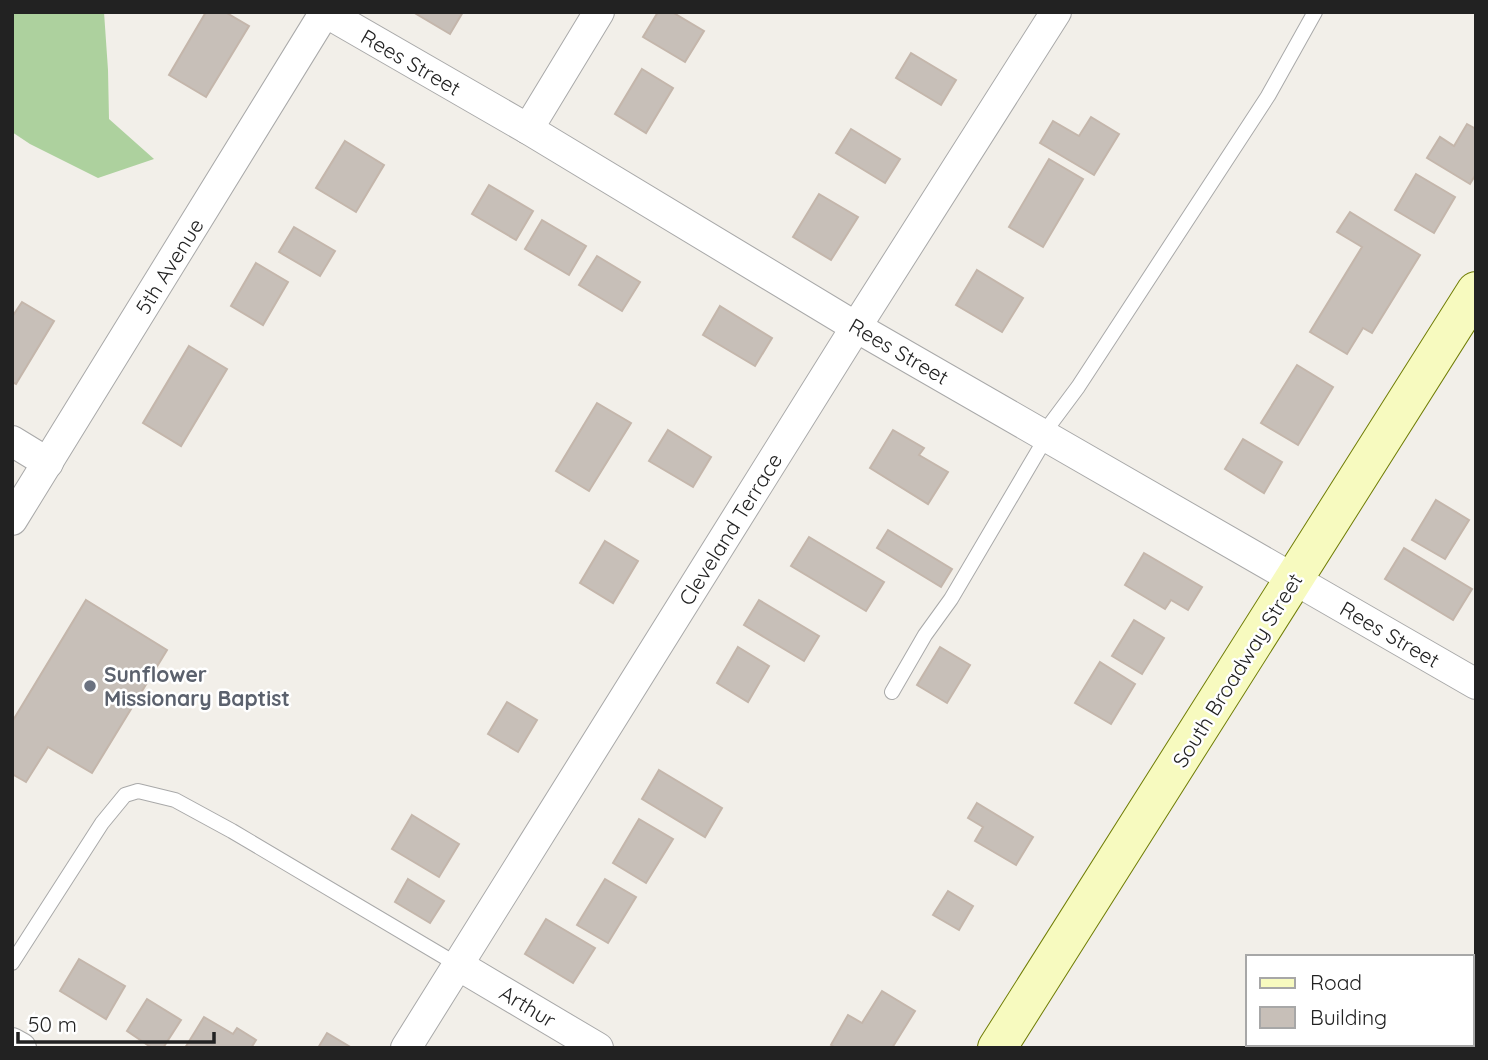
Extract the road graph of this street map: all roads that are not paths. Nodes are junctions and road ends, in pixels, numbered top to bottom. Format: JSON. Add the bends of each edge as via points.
{"nodes":[{"id":1,"x":599,"y":12,"type":"edge"},
{"id":2,"x":1056,"y":12,"type":"edge"},
{"id":3,"x":1315,"y":12,"type":"edge"},
{"id":4,"x":320,"y":14,"type":"edge"},
{"id":5,"x":528,"y":129,"type":"junction"},
{"id":6,"x":1476,"y":291,"type":"edge"},
{"id":7,"x":856,"y":327,"type":"junction"},
{"id":8,"x":1045,"y":435,"type":"junction"},
{"id":9,"x":12,"y":441,"type":"edge"},
{"id":10,"x":48,"y":463,"type":"junction"},
{"id":11,"x":12,"y":520,"type":"edge"},
{"id":12,"x":1295,"y":578,"type":"junction"},
{"id":13,"x":1476,"y":684,"type":"edge"},
{"id":14,"x":892,"y":692,"type":"dead end"},
{"id":15,"x":12,"y":963,"type":"edge"},
{"id":16,"x":458,"y":965,"type":"junction"},
{"id":17,"x":12,"y":1043,"type":"edge"},
{"id":18,"x":21,"y":1048,"type":"edge"},
{"id":19,"x":407,"y":1048,"type":"edge"},
{"id":20,"x":598,"y":1048,"type":"edge"},
{"id":21,"x":997,"y":1048,"type":"edge"}],
"edges":[{"from":1,"to":5,"type":"street"},
{"from":2,"to":7,"type":"street","name":"Cleveland Terrace"},
{"from":3,"to":8,"type":"lane","via":[[1268,96]]},
{"from":4,"to":5,"type":"street","name":"Rees Street"},
{"from":4,"to":10,"type":"street","name":"5th Avenue"},
{"from":5,"to":7,"type":"street","name":"Rees Street"},
{"from":6,"to":12,"type":"street","name":"South Broadway Street"},
{"from":7,"to":8,"type":"street","name":"Rees Street"},
{"from":7,"to":16,"type":"street","name":"Cleveland Terrace"},
{"from":8,"to":12,"type":"street","name":"Rees Street"},
{"from":8,"to":14,"type":"lane"},
{"from":9,"to":10,"type":"street"},
{"from":10,"to":11,"type":"street","name":"5th Avenue"},
{"from":12,"to":13,"type":"street","name":"Rees Street"},
{"from":12,"to":21,"type":"street","name":"South Broadway Street"},
{"from":15,"to":16,"type":"lane","via":[[102,823],[125,795],[138,791],[176,800]]},
{"from":16,"to":19,"type":"street","name":"Cleveland Terrace"},
{"from":16,"to":20,"type":"street","name":"Arthur"},
{"from":17,"to":18,"type":"street"}]}
